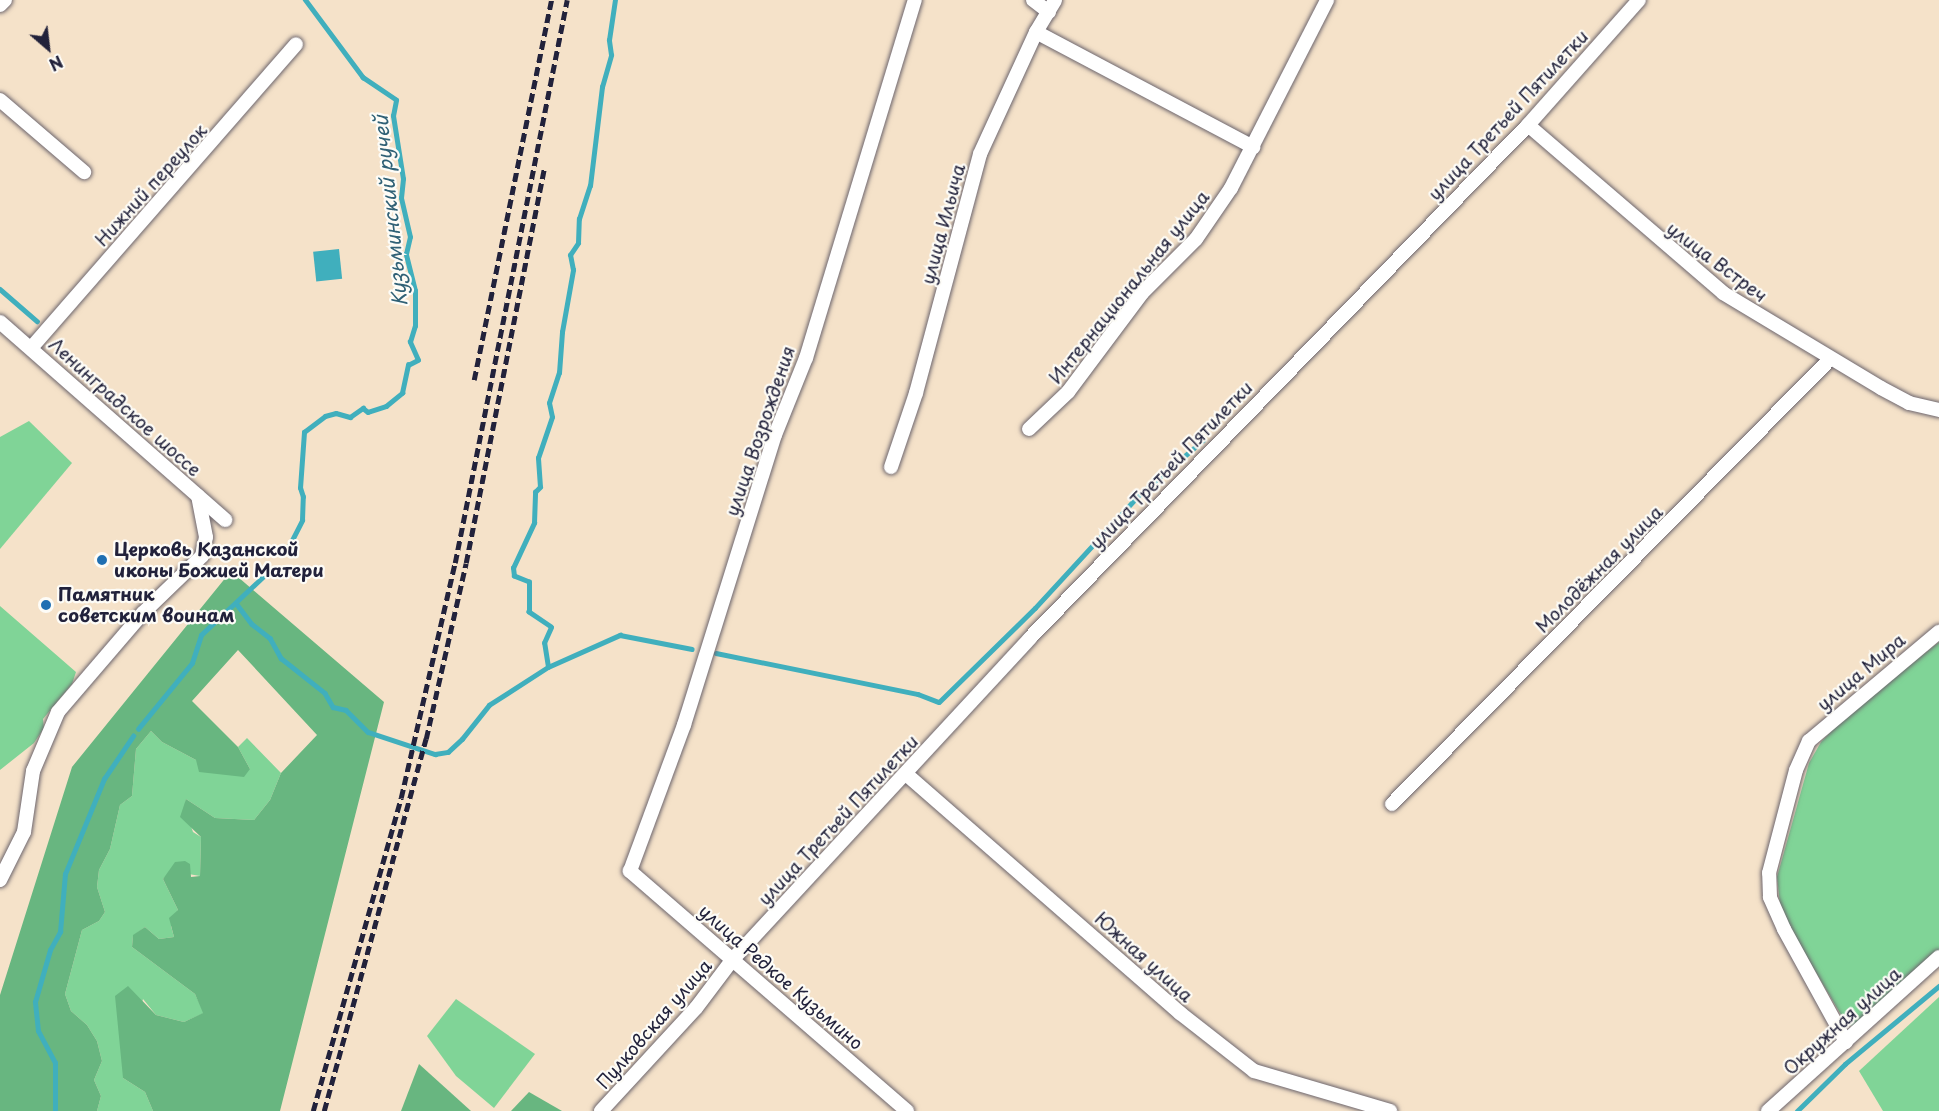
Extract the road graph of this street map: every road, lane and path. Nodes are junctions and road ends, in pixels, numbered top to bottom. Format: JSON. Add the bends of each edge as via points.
{"nodes":[{"id":1,"x":5,"y":0,"type":"edge"},
{"id":2,"x":915,"y":0,"type":"edge"},
{"id":3,"x":1033,"y":0,"type":"edge"},
{"id":4,"x":1327,"y":0,"type":"edge"},
{"id":5,"x":1639,"y":0,"type":"edge"},
{"id":6,"x":0,"y":5,"type":"edge"},
{"id":7,"x":1052,"y":6,"type":"edge"},
{"id":8,"x":1036,"y":32,"type":"junction"},
{"id":9,"x":296,"y":44,"type":"dead end"},
{"id":10,"x":0,"y":100,"type":"edge"},
{"id":11,"x":1528,"y":125,"type":"junction"},
{"id":12,"x":1253,"y":147,"type":"junction"},
{"id":13,"x":84,"y":172,"type":"dead end"},
{"id":14,"x":0,"y":322,"type":"edge"},
{"id":15,"x":31,"y":348,"type":"junction"},
{"id":16,"x":1830,"y":359,"type":"junction"},
{"id":17,"x":1939,"y":411,"type":"edge"},
{"id":18,"x":1029,"y":429,"type":"dead end"},
{"id":19,"x":891,"y":467,"type":"dead end"},
{"id":20,"x":198,"y":496,"type":"junction"},
{"id":21,"x":225,"y":520,"type":"dead end"},
{"id":22,"x":1939,"y":632,"type":"edge"},
{"id":23,"x":906,"y":774,"type":"junction"},
{"id":24,"x":1392,"y":804,"type":"dead end"},
{"id":25,"x":630,"y":871,"type":"joint"},
{"id":26,"x":0,"y":880,"type":"edge"},
{"id":27,"x":1939,"y":957,"type":"edge"},
{"id":28,"x":733,"y":959,"type":"junction"},
{"id":29,"x":1846,"y":1042,"type":"junction"},
{"id":30,"x":601,"y":1111,"type":"edge"},
{"id":31,"x":907,"y":1111,"type":"edge"},
{"id":32,"x":1390,"y":1111,"type":"edge"},
{"id":33,"x":1768,"y":1111,"type":"edge"}],
"edges":[{"from":1,"to":6,"type":"street"},
{"from":2,"to":25,"type":"street","name":"улица Возрождения","via":[[806,358],[775,435],[684,725]]},
{"from":3,"to":7,"type":"street"},
{"from":4,"to":12,"type":"street","name":"Интернациональная улица"},
{"from":5,"to":11,"type":"street","name":"улица Третьей Пятилетки"},
{"from":7,"to":8,"type":"street","name":"улица Ильича"},
{"from":8,"to":12,"type":"street"},
{"from":8,"to":19,"type":"street","name":"улица Ильича","via":[[980,154],[916,393]]},
{"from":9,"to":15,"type":"street","name":"Нижний переулок"},
{"from":10,"to":13,"type":"street"},
{"from":11,"to":16,"type":"street","name":"улица Встреч","via":[[1635,222],[1723,293]]},
{"from":11,"to":23,"type":"street","name":"улица Третьей Пятилетки","via":[[1114,549]]},
{"from":12,"to":18,"type":"street","name":"Интернациональная улица","via":[[1232,188],[1196,239],[1142,293],[1068,392]]},
{"from":14,"to":15,"type":"street","name":"Ленинградское шоссе"},
{"from":15,"to":20,"type":"street","name":"Ленинградское шоссе"},
{"from":16,"to":17,"type":"street","name":"улица Встреч","via":[[1909,403]]},
{"from":16,"to":24,"type":"street","name":"Молодёжная улица"},
{"from":20,"to":21,"type":"street","name":"Ленинградское шоссе"},
{"from":20,"to":26,"type":"street","via":[[206,537],[202,555],[143,613],[58,712],[33,771],[24,832]]},
{"from":22,"to":29,"type":"street","name":"улица Мира","via":[[1809,741],[1796,770],[1769,873],[1770,897]]},
{"from":23,"to":28,"type":"street","name":"улица Третьей Пятилетки"},
{"from":23,"to":32,"type":"street","name":"Южная улица","via":[[1180,1013],[1254,1071]]},
{"from":25,"to":28,"type":"street","name":"улица Редкое Кузьмино"},
{"from":27,"to":29,"type":"street","name":"Окружная улица"},
{"from":28,"to":30,"type":"street","name":"Пулковская улица","via":[[696,1008]]},
{"from":28,"to":31,"type":"street","name":"улица Редкое Кузьмино"},
{"from":29,"to":33,"type":"street","name":"Окружная улица"}]}
